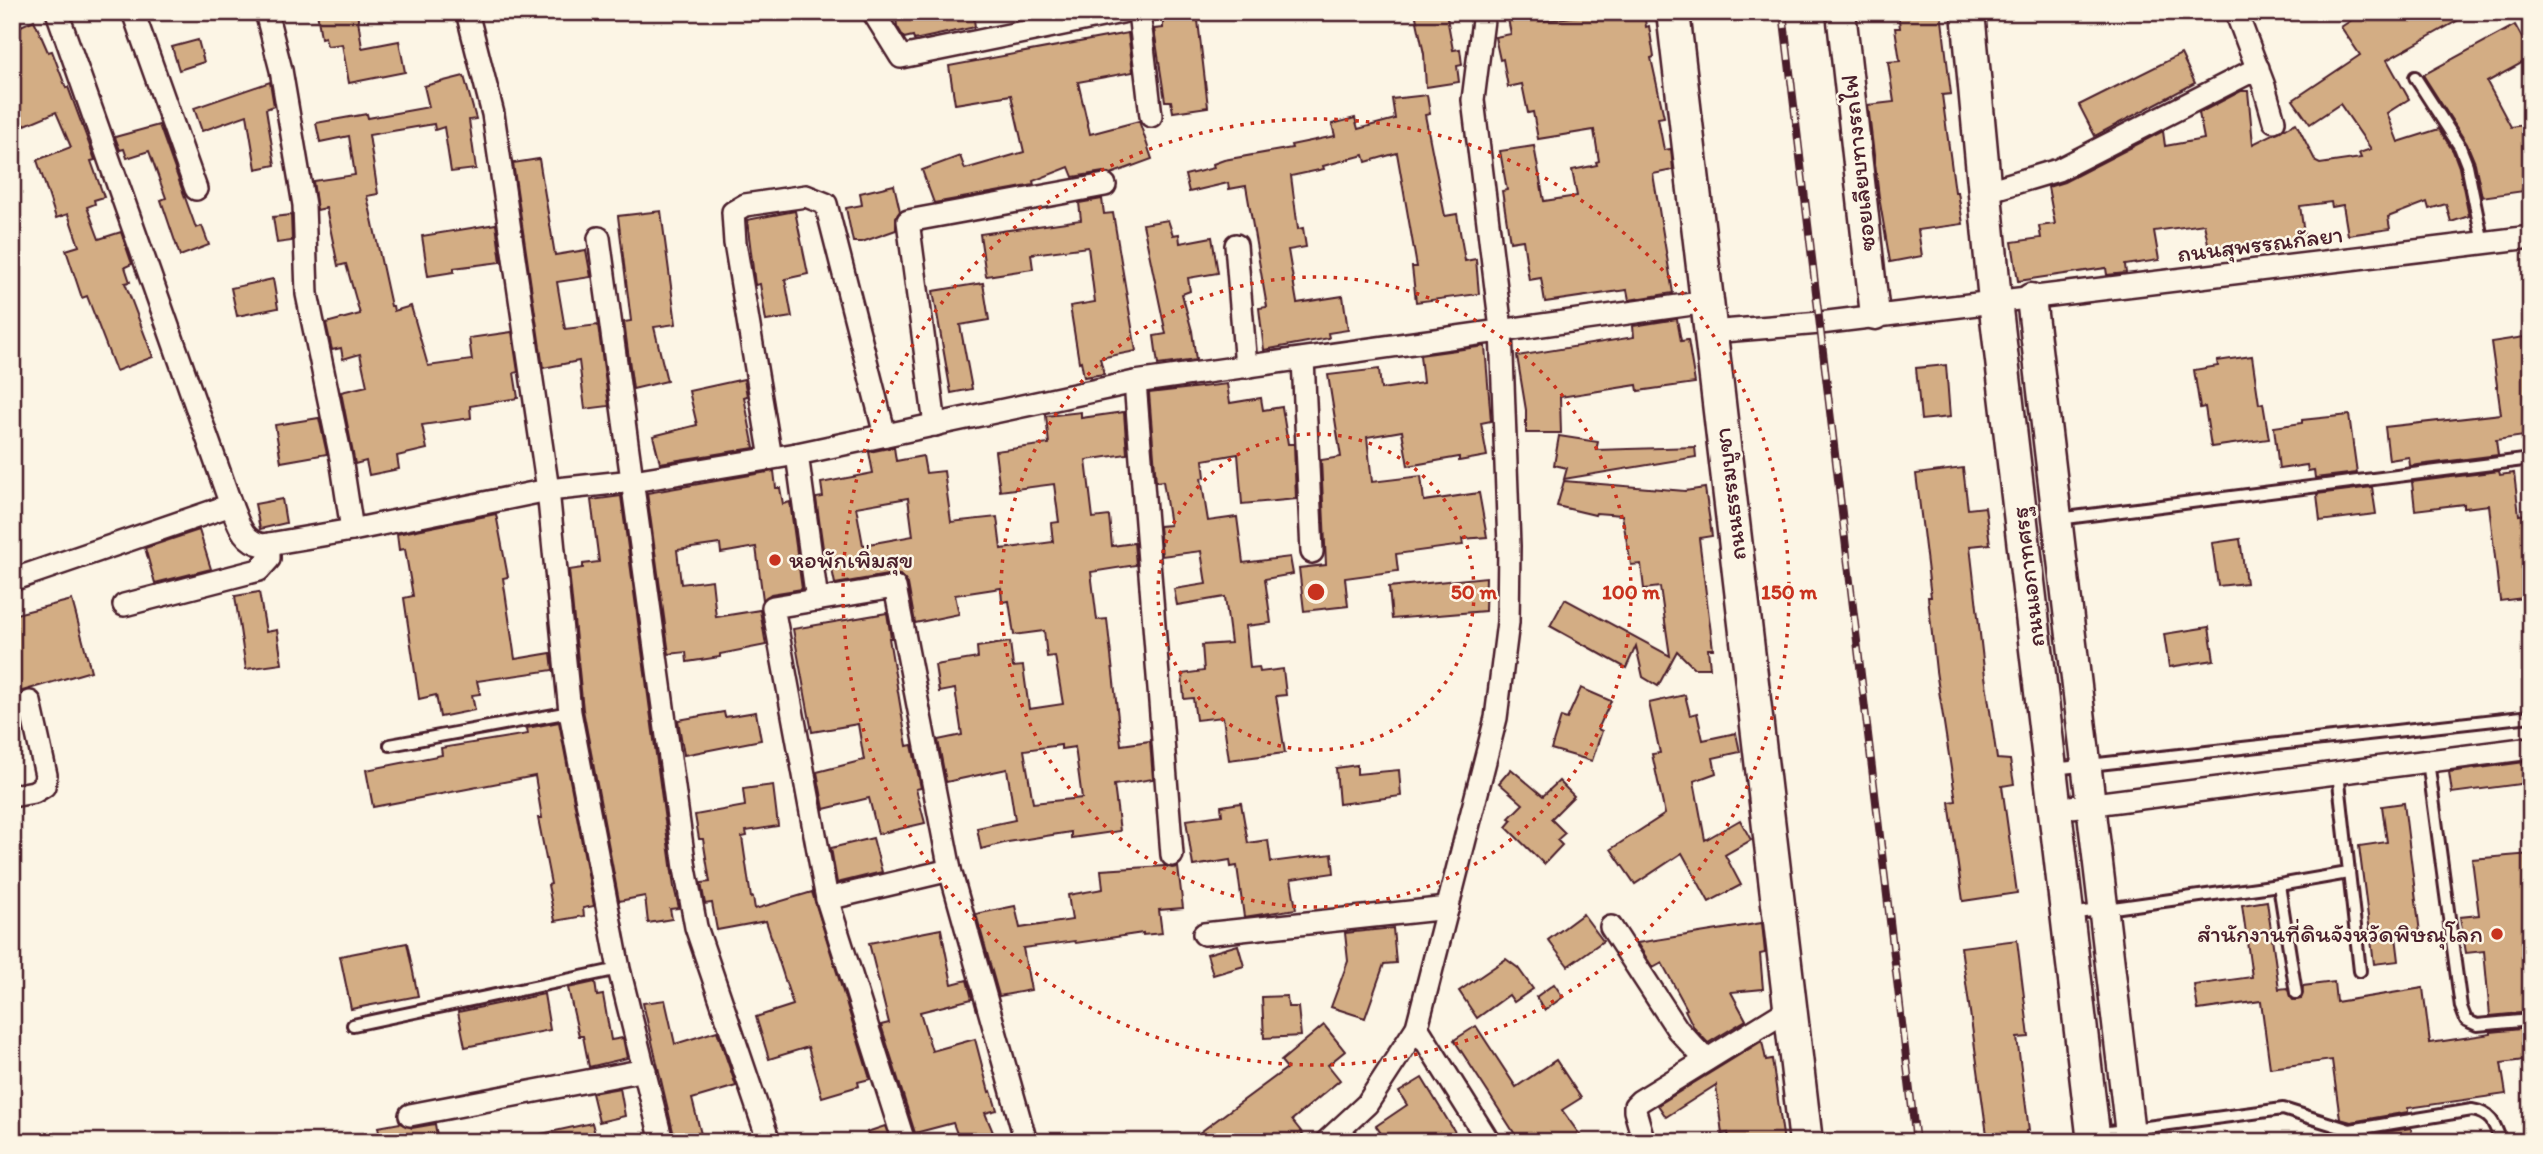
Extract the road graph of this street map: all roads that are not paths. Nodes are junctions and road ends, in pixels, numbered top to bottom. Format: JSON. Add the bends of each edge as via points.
{"nodes":[{"id":1,"x":57,"y":12,"type":"edge"},
{"id":2,"x":133,"y":12,"type":"edge"},
{"id":3,"x":266,"y":12,"type":"edge"},
{"id":4,"x":467,"y":12,"type":"edge"},
{"id":5,"x":873,"y":12,"type":"edge"},
{"id":6,"x":1122,"y":12,"type":"edge"},
{"id":7,"x":1139,"y":12,"type":"edge"},
{"id":8,"x":1484,"y":12,"type":"edge"},
{"id":9,"x":1673,"y":12,"type":"edge"},
{"id":10,"x":1841,"y":12,"type":"edge"},
{"id":11,"x":1968,"y":12,"type":"edge"},
{"id":12,"x":2236,"y":12,"type":"edge"},
{"id":13,"x":2258,"y":68,"type":"junction"},
{"id":14,"x":2415,"y":77,"type":"dead end"},
{"id":15,"x":1152,"y":116,"type":"dead end"},
{"id":16,"x":2274,"y":121,"type":"dead end"},
{"id":17,"x":1105,"y":185,"type":"dead end"},
{"id":18,"x":196,"y":189,"type":"dead end"},
{"id":19,"x":1984,"y":192,"type":"junction"},
{"id":20,"x":2531,"y":237,"type":"edge"},
{"id":21,"x":599,"y":238,"type":"dead end"},
{"id":22,"x":2483,"y":243,"type":"junction"},
{"id":23,"x":1236,"y":245,"type":"dead end"},
{"id":24,"x":2031,"y":298,"type":"junction"},
{"id":25,"x":1995,"y":301,"type":"junction"},
{"id":26,"x":1875,"y":315,"type":"junction"},
{"id":27,"x":1709,"y":317,"type":"junction"},
{"id":28,"x":1501,"y":330,"type":"junction"},
{"id":29,"x":1303,"y":359,"type":"junction"},
{"id":30,"x":1246,"y":367,"type":"junction"},
{"id":31,"x":1135,"y":382,"type":"junction"},
{"id":32,"x":935,"y":425,"type":"junction"},
{"id":33,"x":885,"y":435,"type":"junction"},
{"id":34,"x":797,"y":454,"type":"junction"},
{"id":35,"x":771,"y":458,"type":"junction"},
{"id":36,"x":2531,"y":459,"type":"edge"},
{"id":37,"x":633,"y":481,"type":"junction"},
{"id":38,"x":548,"y":490,"type":"junction"},
{"id":39,"x":231,"y":505,"type":"junction"},
{"id":40,"x":2058,"y":519,"type":"junction"},
{"id":41,"x":352,"y":530,"type":"junction"},
{"id":42,"x":269,"y":544,"type":"junction"},
{"id":43,"x":1312,"y":552,"type":"dead end"},
{"id":44,"x":12,"y":580,"type":"edge"},
{"id":45,"x":817,"y":600,"type":"junction"},
{"id":46,"x":124,"y":605,"type":"dead end"},
{"id":47,"x":30,"y":702,"type":"dead end"},
{"id":48,"x":570,"y":712,"type":"junction"},
{"id":49,"x":2531,"y":716,"type":"edge"},
{"id":50,"x":390,"y":746,"type":"dead end"},
{"id":51,"x":2531,"y":748,"type":"edge"},
{"id":52,"x":2428,"y":761,"type":"junction"},
{"id":53,"x":2086,"y":765,"type":"junction"},
{"id":54,"x":2050,"y":769,"type":"junction"},
{"id":55,"x":2338,"y":773,"type":"junction"},
{"id":56,"x":12,"y":796,"type":"edge"},
{"id":57,"x":2091,"y":805,"type":"junction"},
{"id":58,"x":2055,"y":809,"type":"junction"},
{"id":59,"x":1172,"y":855,"type":"dead end"},
{"id":60,"x":950,"y":870,"type":"junction"},
{"id":61,"x":2348,"y":873,"type":"junction"},
{"id":62,"x":2279,"y":885,"type":"junction"},
{"id":63,"x":827,"y":899,"type":"junction"},
{"id":64,"x":1448,"y":908,"type":"junction"},
{"id":65,"x":2103,"y":910,"type":"junction"},
{"id":66,"x":2067,"y":914,"type":"junction"},
{"id":67,"x":1611,"y":928,"type":"dead end"},
{"id":68,"x":1204,"y":934,"type":"dead end"},
{"id":69,"x":619,"y":969,"type":"junction"},
{"id":70,"x":2360,"y":971,"type":"dead end"},
{"id":71,"x":2296,"y":993,"type":"dead end"},
{"id":72,"x":1791,"y":1008,"type":"junction"},
{"id":73,"x":2531,"y":1020,"type":"edge"},
{"id":74,"x":353,"y":1025,"type":"dead end"},
{"id":75,"x":1417,"y":1027,"type":"junction"},
{"id":76,"x":1706,"y":1060,"type":"junction"},
{"id":77,"x":645,"y":1070,"type":"junction"},
{"id":78,"x":410,"y":1115,"type":"dead end"},
{"id":79,"x":2131,"y":1136,"type":"edge"},
{"id":80,"x":2094,"y":1138,"type":"edge"},
{"id":81,"x":662,"y":1142,"type":"edge"},
{"id":82,"x":769,"y":1142,"type":"edge"},
{"id":83,"x":904,"y":1142,"type":"edge"},
{"id":84,"x":1026,"y":1142,"type":"edge"},
{"id":85,"x":1326,"y":1142,"type":"edge"},
{"id":86,"x":1489,"y":1142,"type":"edge"},
{"id":87,"x":1644,"y":1142,"type":"edge"},
{"id":88,"x":1806,"y":1142,"type":"edge"},
{"id":89,"x":2501,"y":1142,"type":"edge"}],
"edges":[{"from":1,"to":39,"type":"street"},
{"from":2,"to":18,"type":"street"},
{"from":3,"to":41,"type":"street","via":[[281,70],[304,205],[307,294]]},
{"from":4,"to":38,"type":"street","via":[[493,114]]},
{"from":5,"to":6,"type":"street","via":[[901,57]]},
{"from":7,"to":15,"type":"street"},
{"from":8,"to":28,"type":"street","via":[[1474,100]]},
{"from":9,"to":27,"type":"main road","name":"ถนนธรรมบูชา"},
{"from":10,"to":26,"type":"street","name":"ซอยเลียบทางรถไฟ"},
{"from":11,"to":19,"type":"main road","name":"ถนนเอกาทศรฐ"},
{"from":12,"to":13,"type":"street"},
{"from":13,"to":16,"type":"street"},
{"from":13,"to":19,"type":"street","via":[[2058,170]]},
{"from":14,"to":22,"type":"lane","via":[[2460,147]]},
{"from":17,"to":32,"type":"street","via":[[908,221]]},
{"from":19,"to":25,"type":"main road","name":"ถนนเอกาทศรฐ"},
{"from":20,"to":22,"type":"street","name":"ถนนสุพรรณกัลยา"},
{"from":21,"to":37,"type":"street"},
{"from":22,"to":24,"type":"street","name":"ถนนสุพรรณกัลยา"},
{"from":23,"to":30,"type":"street"},
{"from":24,"to":25,"type":"street","name":"ถนนสุพรรณกัลยา"},
{"from":24,"to":40,"type":"street"},
{"from":25,"to":26,"type":"street","name":"ถนนสุพรรณกัลยา"},
{"from":25,"to":54,"type":"main road","name":"ถนนเอกาทศรฐ"},
{"from":26,"to":27,"type":"street","name":"ถนนสุพรรณกัลยา","via":[[1820,323]]},
{"from":27,"to":28,"type":"street","name":"ถนนสุพรรณกัลยา"},
{"from":27,"to":72,"type":"main road","name":"ถนนธรรมบูชา"},
{"from":28,"to":29,"type":"street","name":"ถนนสุพรรณกัลยา"},
{"from":28,"to":64,"type":"street","via":[[1508,622],[1496,718]]},
{"from":29,"to":30,"type":"street","name":"ถนนสุพรรณกัลยา"},
{"from":29,"to":43,"type":"street"},
{"from":30,"to":31,"type":"street","name":"ถนนสุพรรณกัลยา"},
{"from":31,"to":32,"type":"street","name":"ถนนสุพรรณกัลยา"},
{"from":31,"to":59,"type":"street"},
{"from":32,"to":33,"type":"street","name":"ถนนสุพรรณกัลยา"},
{"from":33,"to":34,"type":"street","name":"ถนนสุพรรณกัลยา"},
{"from":33,"to":35,"type":"street","via":[[826,204],[806,196],[745,205],[733,212],[735,243]]},
{"from":34,"to":35,"type":"street","name":"ถนนสุพรรณกัลยา"},
{"from":34,"to":45,"type":"street"},
{"from":35,"to":37,"type":"street","name":"ถนนสุพรรณกัลยา"},
{"from":36,"to":40,"type":"lane"},
{"from":37,"to":38,"type":"street","name":"ถนนสุพรรณกัลยา"},
{"from":37,"to":82,"type":"street","via":[[696,927]]},
{"from":38,"to":41,"type":"street","name":"ถนนสุพรรณกัลยา"},
{"from":38,"to":48,"type":"street"},
{"from":39,"to":42,"type":"street","via":[[242,534],[256,544]]},
{"from":39,"to":44,"type":"street"},
{"from":40,"to":53,"type":"street"},
{"from":41,"to":42,"type":"street","name":"ถนนสุพรรณกัลยา"},
{"from":42,"to":46,"type":"street","via":[[269,559],[259,570]]},
{"from":45,"to":60,"type":"street","via":[[895,587]]},
{"from":45,"to":63,"type":"street","via":[[773,607]]},
{"from":47,"to":56,"type":"street","via":[[46,775],[44,786]]},
{"from":48,"to":50,"type":"lane"},
{"from":48,"to":69,"type":"street"},
{"from":49,"to":53,"type":"lane"},
{"from":51,"to":52,"type":"street"},
{"from":52,"to":55,"type":"street"},
{"from":52,"to":73,"type":"lane","via":[[2466,1020],[2477,1025]]},
{"from":53,"to":54,"type":"lane"},
{"from":53,"to":57,"type":"street"},
{"from":54,"to":58,"type":"main road","name":"ถนนเอกาทศรฐ"},
{"from":55,"to":57,"type":"street"},
{"from":55,"to":61,"type":"lane"},
{"from":57,"to":58,"type":"street"},
{"from":57,"to":65,"type":"street"},
{"from":58,"to":66,"type":"main road","name":"ถนนเอกาทศรฐ"},
{"from":60,"to":63,"type":"street"},
{"from":60,"to":84,"type":"street"},
{"from":61,"to":62,"type":"lane"},
{"from":61,"to":70,"type":"lane"},
{"from":62,"to":65,"type":"lane"},
{"from":62,"to":71,"type":"lane"},
{"from":63,"to":83,"type":"street"},
{"from":64,"to":68,"type":"street"},
{"from":64,"to":75,"type":"street"},
{"from":65,"to":66,"type":"lane"},
{"from":65,"to":79,"type":"street"},
{"from":66,"to":80,"type":"main road","name":"ถนนเอกาทศรฐ"},
{"from":67,"to":76,"type":"street","via":[[1678,1030]]},
{"from":69,"to":74,"type":"lane"},
{"from":69,"to":77,"type":"street"},
{"from":72,"to":76,"type":"street"},
{"from":72,"to":88,"type":"main road","name":"ถนนธรรมบูชา"},
{"from":75,"to":85,"type":"street","via":[[1367,1104]]},
{"from":75,"to":86,"type":"street"},
{"from":76,"to":87,"type":"street","via":[[1635,1106]]},
{"from":77,"to":78,"type":"street"},
{"from":77,"to":81,"type":"street"},
{"from":79,"to":80,"type":"lane"},
{"from":79,"to":89,"type":"lane","via":[[2283,1109],[2350,1130],[2472,1110],[2491,1117]]}]}
